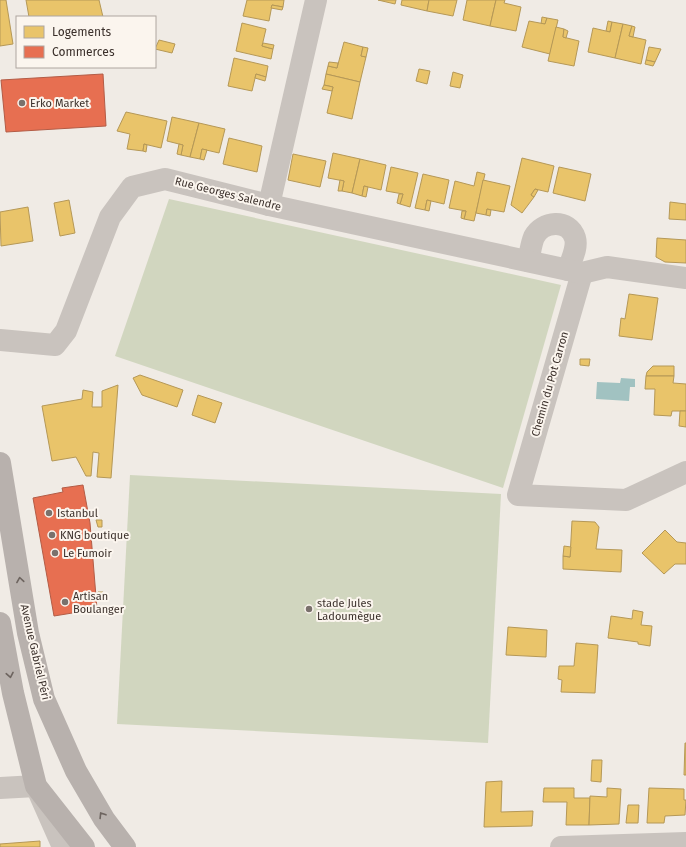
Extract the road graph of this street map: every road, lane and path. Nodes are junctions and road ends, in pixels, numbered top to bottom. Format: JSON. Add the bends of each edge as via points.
{"nodes":[{"id":1,"x":316,"y":0,"type":"edge"},
{"id":2,"x":269,"y":205,"type":"junction"},
{"id":3,"x":528,"y":261,"type":"junction"},
{"id":4,"x":575,"y":272,"type":"junction"},
{"id":5,"x":686,"y":278,"type":"edge"},
{"id":6,"x":0,"y":340,"type":"edge"},
{"id":7,"x":0,"y":463,"type":"edge"},
{"id":8,"x":686,"y":472,"type":"edge"},
{"id":9,"x":0,"y":623,"type":"edge"},
{"id":10,"x":36,"y":786,"type":"junction"},
{"id":11,"x":0,"y":788,"type":"edge"},
{"id":12,"x":686,"y":843,"type":"edge"},
{"id":13,"x":63,"y":847,"type":"edge"},
{"id":14,"x":84,"y":847,"type":"edge"},
{"id":15,"x":125,"y":847,"type":"edge"},
{"id":16,"x":561,"y":847,"type":"edge"}],
"edges":[{"from":1,"to":2,"type":"street"},
{"from":2,"to":3,"type":"street","name":"Rue Georges Salendre"},
{"from":2,"to":6,"type":"street","name":"Rue Georges Salendre","via":[[165,179],[132,187],[110,217],[66,331],[55,345]]},
{"from":3,"to":4,"type":"street","name":"Rue Georges Salendre"},
{"from":3,"to":4,"type":"street","via":[[534,237],[543,228],[560,224],[568,228],[575,237]]},
{"from":4,"to":5,"type":"street","via":[[607,267]]},
{"from":4,"to":8,"type":"street","name":"Chemin du Pot Carron","via":[[518,495],[626,500]]},
{"from":15,"to":7,"type":"main road","name":"Avenue Gabriel Péri","one_way":true,"via":[[104,819],[76,771],[44,699],[28,632]]},
{"from":9,"to":10,"type":"main road","one_way":true,"via":[[13,693]]},
{"from":10,"to":11,"type":"street"},
{"from":10,"to":13,"type":"street"},
{"from":10,"to":14,"type":"main road"},
{"from":12,"to":16,"type":"street"}]}
